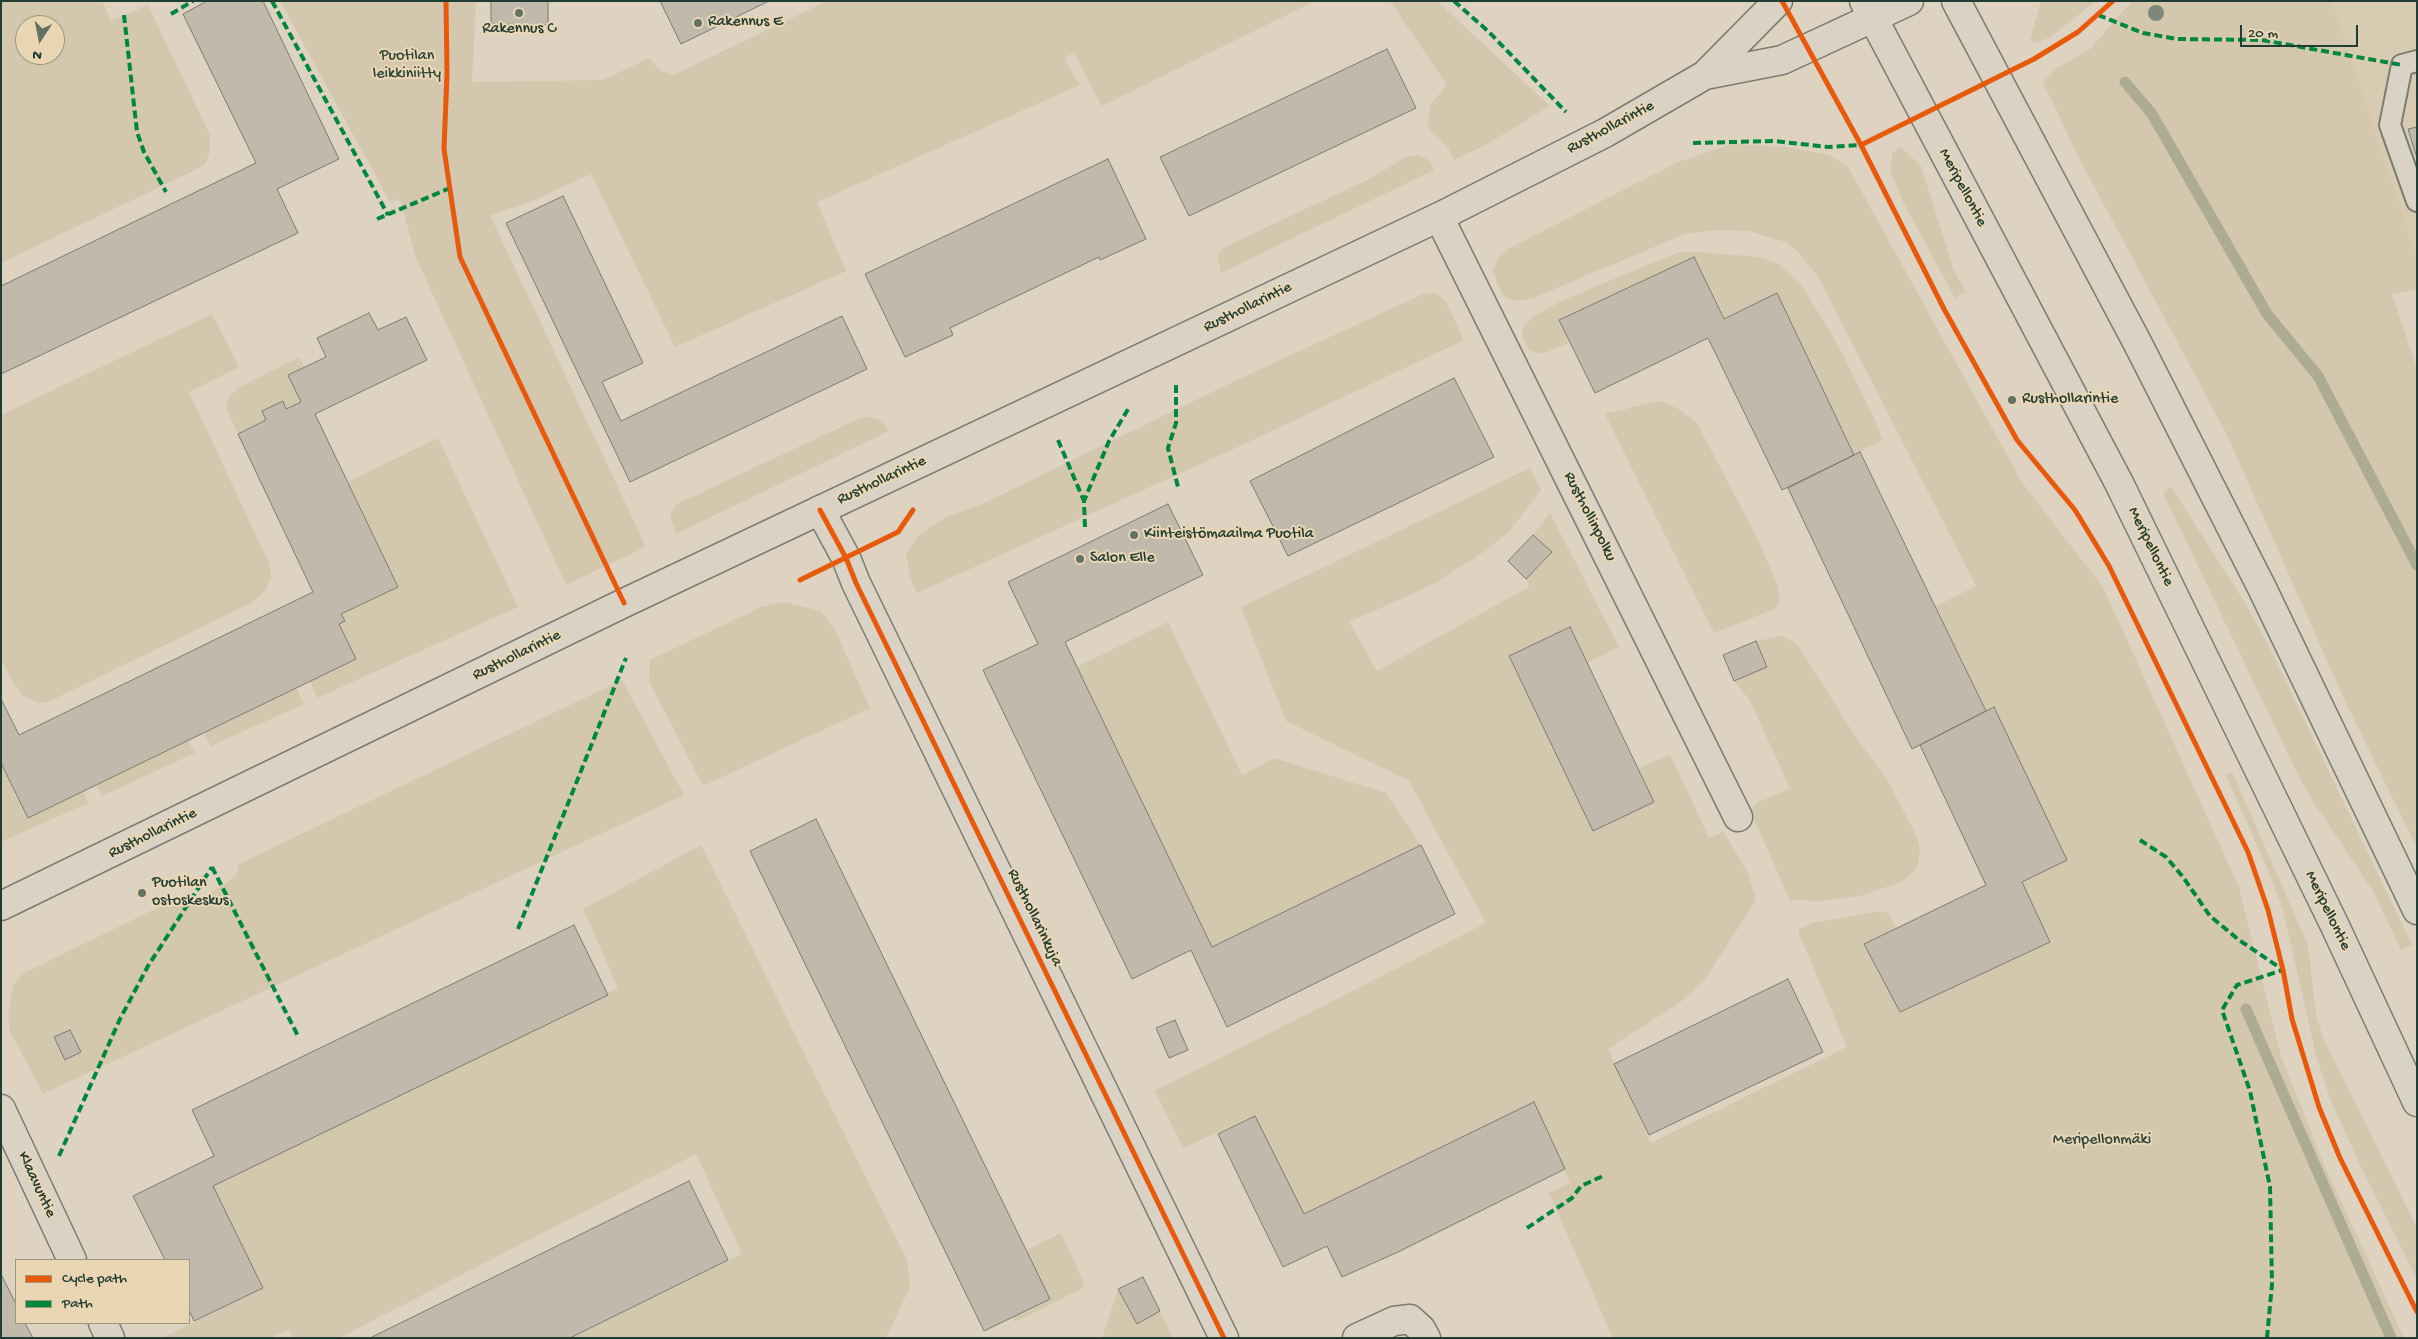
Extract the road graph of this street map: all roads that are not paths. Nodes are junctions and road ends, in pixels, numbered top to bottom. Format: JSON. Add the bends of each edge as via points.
{"nodes":[{"id":1,"x":1778,"y":1,"type":"edge"},
{"id":2,"x":1909,"y":1,"type":"edge"},
{"id":3,"x":1956,"y":1,"type":"edge"},
{"id":4,"x":1868,"y":9,"type":"edge"},
{"id":5,"x":2417,"y":62,"type":"edge"},
{"id":6,"x":1705,"y":75,"type":"junction"},
{"id":7,"x":2417,"y":201,"type":"edge"},
{"id":8,"x":1439,"y":217,"type":"junction"},
{"id":9,"x":820,"y":510,"type":"junction"},
{"id":10,"x":1738,"y":817,"type":"dead end"},
{"id":11,"x":1,"y":906,"type":"edge"},
{"id":12,"x":2417,"y":910,"type":"edge"},
{"id":13,"x":2417,"y":1102,"type":"edge"},
{"id":14,"x":1,"y":1110,"type":"edge"},
{"id":15,"x":72,"y":1259,"type":"edge"},
{"id":16,"x":103,"y":1324,"type":"edge"},
{"id":17,"x":110,"y":1338,"type":"edge"},
{"id":18,"x":1224,"y":1338,"type":"edge"},
{"id":19,"x":1357,"y":1338,"type":"edge"},
{"id":20,"x":1426,"y":1338,"type":"edge"}],
"edges":[{"from":1,"to":6,"type":"main road","name":"Rusthollarintie"},
{"from":2,"to":4,"type":"main road","name":"Rusthollarintie"},
{"from":3,"to":12,"type":"main road","via":[[2147,361],[2262,588]]},
{"from":4,"to":6,"type":"main road","name":"Rusthollarintie","via":[[1782,60]]},
{"from":4,"to":13,"type":"main road","name":"Meripellontie","via":[[2119,483]]},
{"from":5,"to":7,"type":"lane","via":[[2402,65],[2390,124]]},
{"from":6,"to":8,"type":"main road","name":"Rusthollarintie","via":[[1605,133]]},
{"from":8,"to":9,"type":"main road","name":"Rusthollarintie"},
{"from":8,"to":10,"type":"main road","name":"Rusthollinpolku"},
{"from":9,"to":11,"type":"main road","name":"Rusthollarintie"},
{"from":9,"to":18,"type":"main road","name":"Rusthollarinkuja"},
{"from":14,"to":15,"type":"main road","name":"Klaavuntie"},
{"from":16,"to":17,"type":"main road"},
{"from":19,"to":20,"type":"main road","via":[[1394,1321],[1410,1319]]}]}
